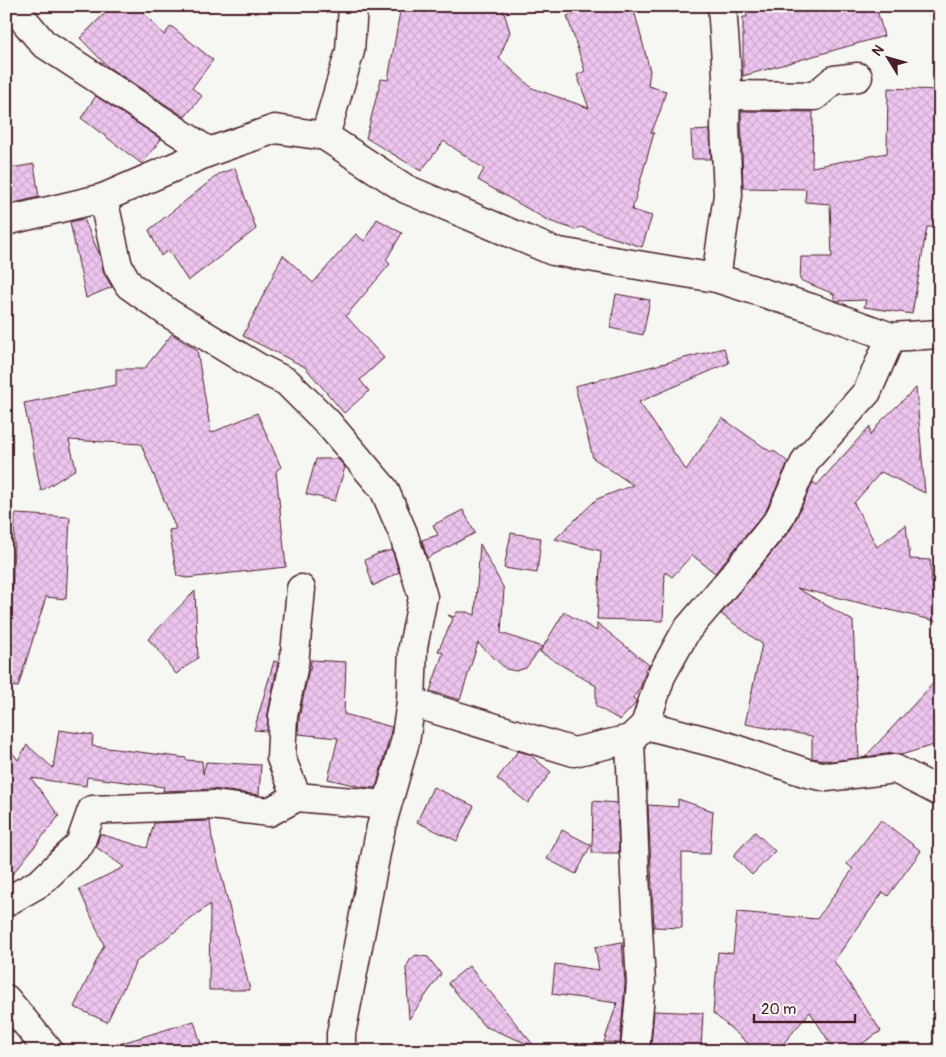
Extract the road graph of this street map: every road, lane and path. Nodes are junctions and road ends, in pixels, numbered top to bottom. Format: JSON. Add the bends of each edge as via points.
{"nodes":[{"id":1,"x":14,"y":6,"type":"edge"},
{"id":2,"x":353,"y":6,"type":"edge"},
{"id":3,"x":722,"y":6,"type":"edge"},
{"id":4,"x":858,"y":77,"type":"dead end"},
{"id":5,"x":726,"y":95,"type":"junction"},
{"id":6,"x":325,"y":136,"type":"junction"},
{"id":7,"x":209,"y":152,"type":"junction"},
{"id":8,"x":103,"y":198,"type":"junction"},
{"id":9,"x":6,"y":221,"type":"edge"},
{"id":10,"x":716,"y":278,"type":"junction"},
{"id":11,"x":940,"y":334,"type":"edge"},
{"id":12,"x":891,"y":337,"type":"junction"},
{"id":13,"x":302,"y":589,"type":"dead end"},
{"id":14,"x":411,"y":702,"type":"junction"},
{"id":15,"x":637,"y":732,"type":"junction"},
{"id":16,"x":940,"y":792,"type":"edge"},
{"id":17,"x":297,"y":797,"type":"junction"},
{"id":18,"x":386,"y":805,"type":"junction"},
{"id":19,"x":6,"y":902,"type":"edge"},
{"id":20,"x":6,"y":1000,"type":"edge"},
{"id":21,"x":49,"y":1051,"type":"edge"},
{"id":22,"x":341,"y":1051,"type":"edge"},
{"id":23,"x":635,"y":1051,"type":"edge"}],
"edges":[{"from":1,"to":7,"type":"street","via":[[43,43]]},
{"from":2,"to":6,"type":"street","via":[[350,51]]},
{"from":3,"to":5,"type":"street"},
{"from":4,"to":5,"type":"street","via":[[834,80],[815,96]]},
{"from":5,"to":10,"type":"street","via":[[728,195]]},
{"from":6,"to":7,"type":"street","via":[[275,129]]},
{"from":6,"to":10,"type":"street","via":[[406,189],[553,251]]},
{"from":7,"to":8,"type":"street"},
{"from":8,"to":9,"type":"street"},
{"from":8,"to":14,"type":"street","via":[[118,266],[129,284],[170,314],[287,382],[328,423],[384,489],[403,533],[423,597],[413,647]]},
{"from":10,"to":12,"type":"street"},
{"from":11,"to":12,"type":"street"},
{"from":12,"to":15,"type":"street","via":[[867,392],[806,460],[779,519],[686,632],[661,676]]},
{"from":13,"to":17,"type":"street","via":[[294,664],[283,716],[281,758]]},
{"from":14,"to":15,"type":"street","via":[[574,752]]},
{"from":14,"to":18,"type":"street","via":[[404,742]]},
{"from":15,"to":16,"type":"street","via":[[723,745],[827,777],[895,768]]},
{"from":15,"to":23,"type":"street","via":[[642,983]]},
{"from":17,"to":18,"type":"street"},
{"from":17,"to":19,"type":"street","via":[[269,812],[212,805],[92,810],[80,844],[41,882]]},
{"from":18,"to":22,"type":"street","via":[[341,1034]]},
{"from":20,"to":21,"type":"street"}]}
